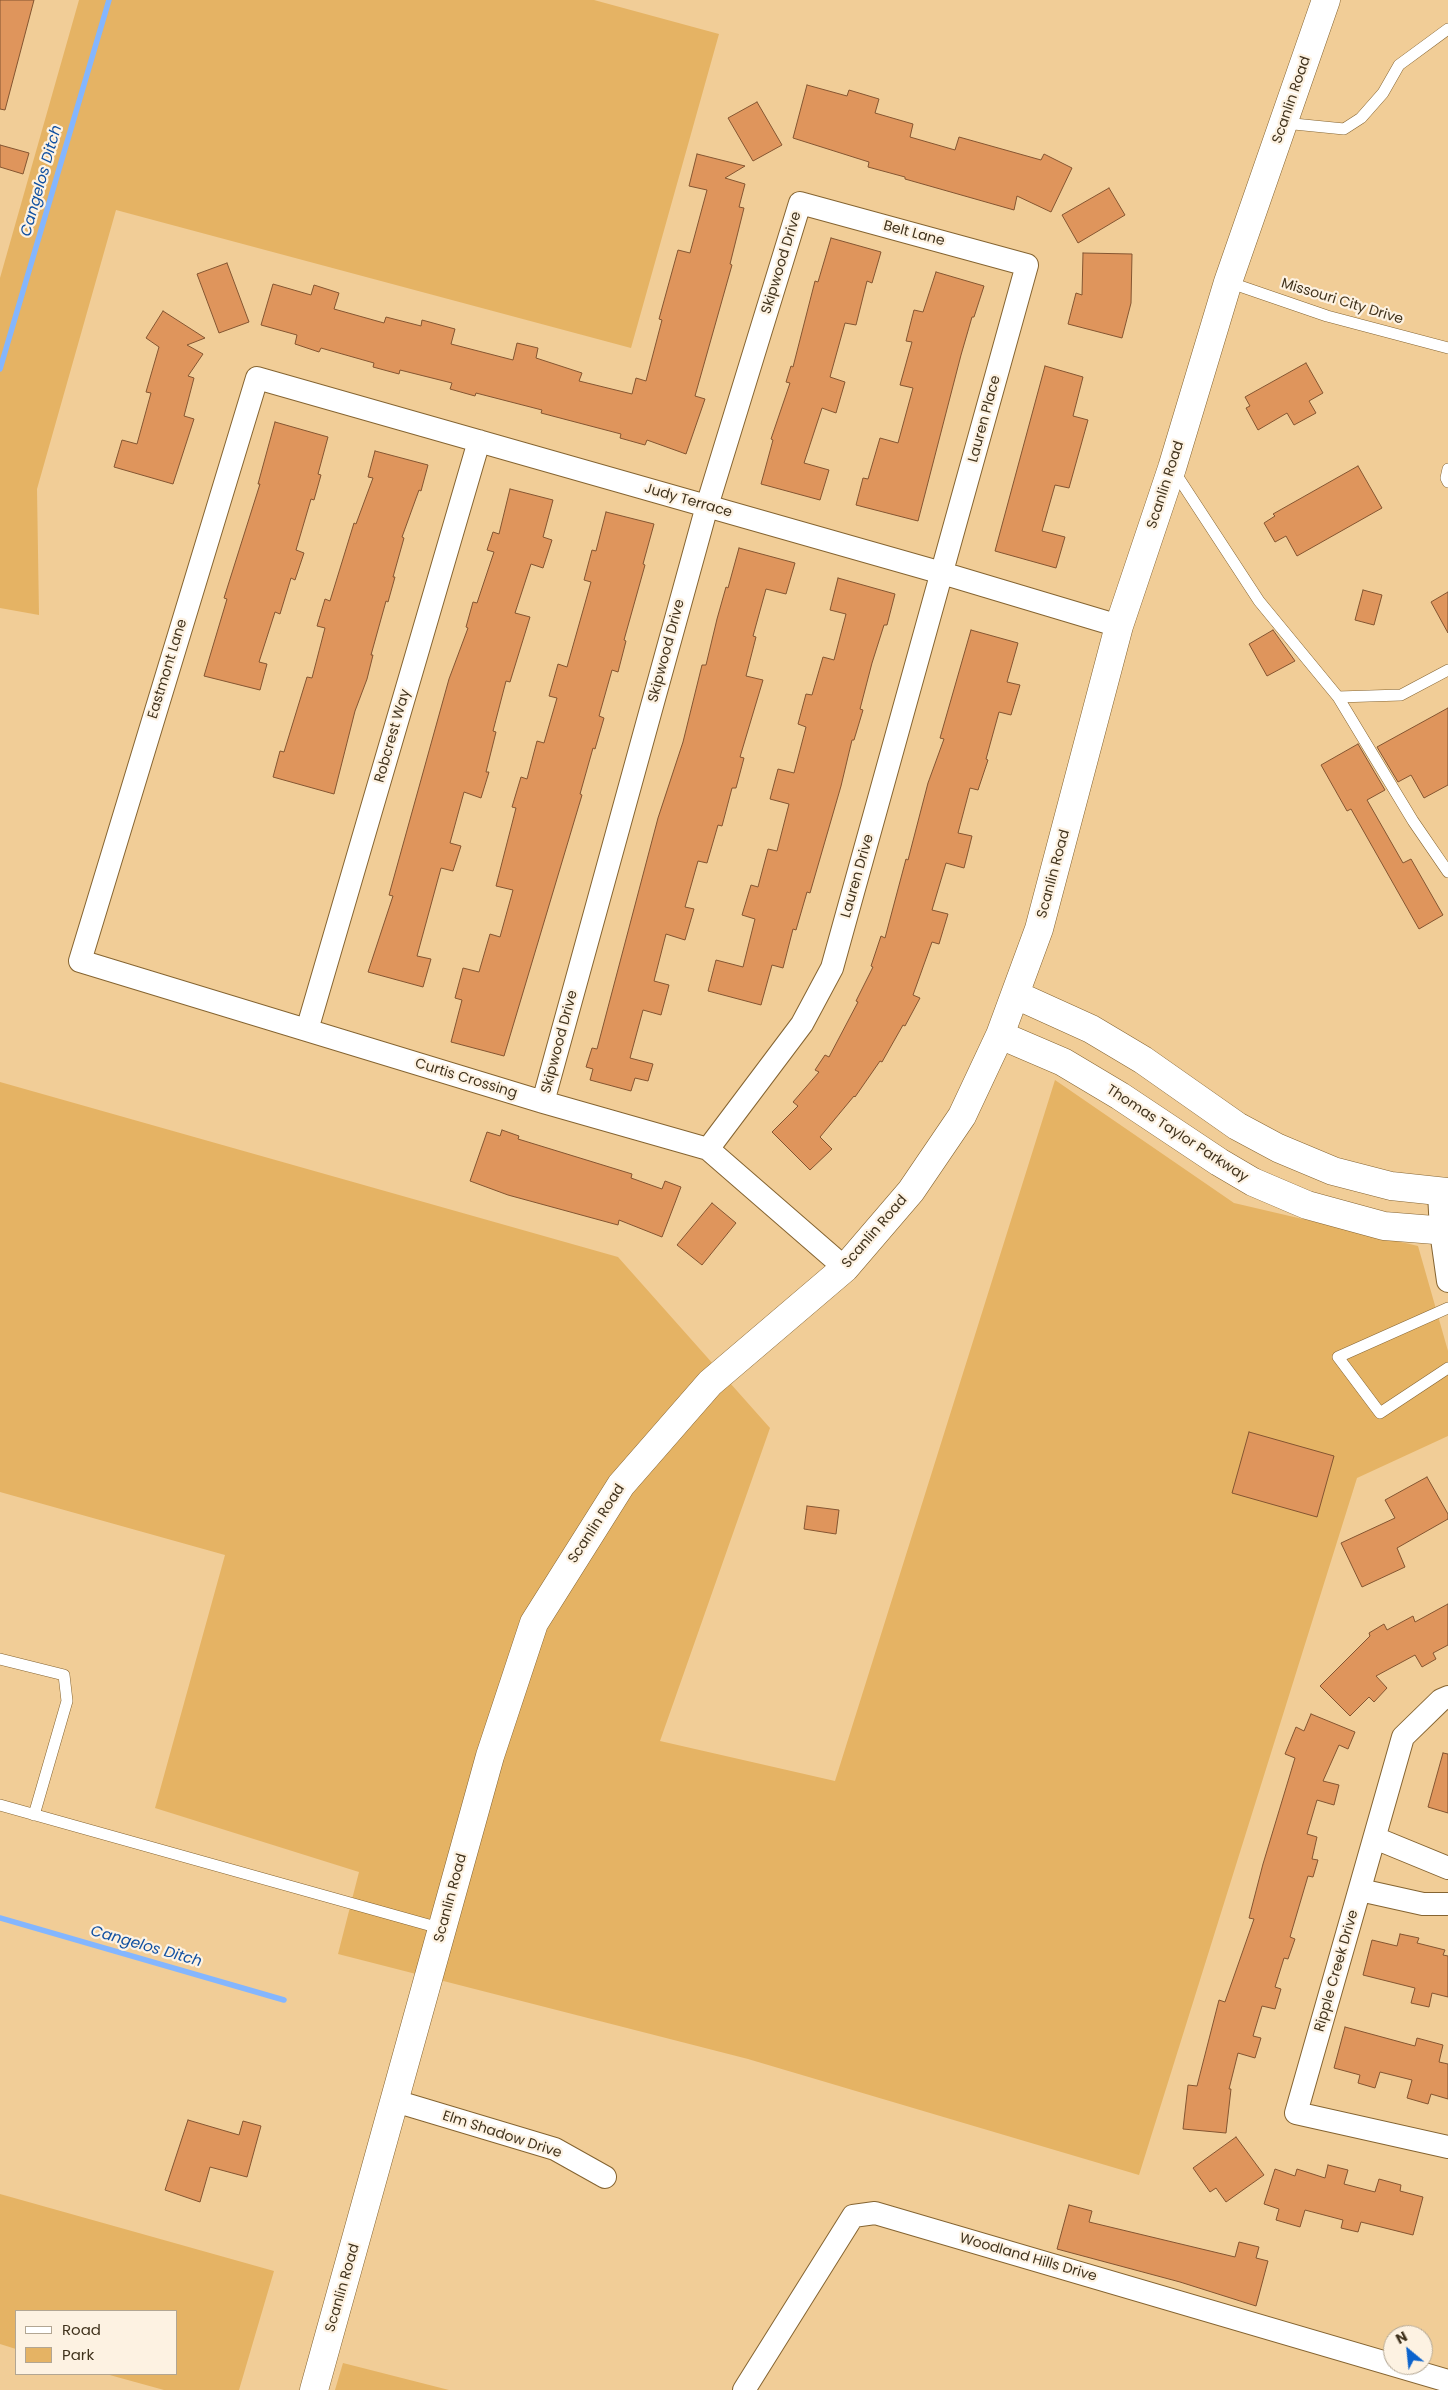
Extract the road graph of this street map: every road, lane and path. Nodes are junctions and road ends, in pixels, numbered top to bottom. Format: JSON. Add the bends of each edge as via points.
{"nodes":[{"id":1,"x":1326,"y":0,"type":"edge"},
{"id":2,"x":1448,"y":29,"type":"edge"},
{"id":3,"x":1284,"y":123,"type":"junction"},
{"id":4,"x":800,"y":203,"type":"joint"},
{"id":5,"x":1027,"y":265,"type":"joint"},
{"id":6,"x":1228,"y":282,"type":"junction"},
{"id":7,"x":1448,"y":348,"type":"edge"},
{"id":8,"x":257,"y":378,"type":"joint"},
{"id":9,"x":479,"y":441,"type":"junction"},
{"id":10,"x":1172,"y":468,"type":"junction"},
{"id":11,"x":1448,"y":469,"type":"edge"},
{"id":12,"x":1448,"y":482,"type":"edge"},
{"id":13,"x":707,"y":506,"type":"junction"},
{"id":14,"x":942,"y":573,"type":"junction"},
{"id":15,"x":1119,"y":626,"type":"junction"},
{"id":16,"x":1448,"y":670,"type":"edge"},
{"id":17,"x":1338,"y":697,"type":"junction"},
{"id":18,"x":1448,"y":872,"type":"edge"},
{"id":19,"x":80,"y":961,"type":"joint"},
{"id":20,"x":1016,"y":995,"type":"junction"},
{"id":21,"x":306,"y":1030,"type":"junction"},
{"id":22,"x":1000,"y":1035,"type":"junction"},
{"id":23,"x":544,"y":1102,"type":"junction"},
{"id":24,"x":708,"y":1149,"type":"junction"},
{"id":25,"x":1444,"y":1192,"type":"edge"},
{"id":26,"x":1444,"y":1231,"type":"edge"},
{"id":27,"x":845,"y":1268,"type":"junction"},
{"id":28,"x":1448,"y":1282,"type":"edge"},
{"id":29,"x":1448,"y":1308,"type":"edge"},
{"id":30,"x":1448,"y":1368,"type":"edge"},
{"id":31,"x":0,"y":1659,"type":"edge"},
{"id":32,"x":1448,"y":1697,"type":"edge"},
{"id":33,"x":0,"y":1805,"type":"edge"},
{"id":34,"x":34,"y":1815,"type":"junction"},
{"id":35,"x":1375,"y":1838,"type":"junction"},
{"id":36,"x":1448,"y":1868,"type":"edge"},
{"id":37,"x":1360,"y":1890,"type":"junction"},
{"id":38,"x":1448,"y":1904,"type":"edge"},
{"id":39,"x":443,"y":1928,"type":"junction"},
{"id":40,"x":396,"y":2101,"type":"junction"},
{"id":41,"x":1448,"y":2148,"type":"edge"},
{"id":42,"x":605,"y":2177,"type":"dead end"},
{"id":43,"x":1448,"y":2381,"type":"edge"},
{"id":44,"x":314,"y":2390,"type":"edge"},
{"id":45,"x":744,"y":2390,"type":"edge"}],
"edges":[{"from":1,"to":3,"type":"street","name":"Scanlin Road"},
{"from":2,"to":3,"type":"lane","via":[[1399,65],[1361,118],[1344,129]]},
{"from":3,"to":6,"type":"street","name":"Scanlin Road"},
{"from":4,"to":5,"type":"street","name":"Belt Lane"},
{"from":4,"to":13,"type":"street","name":"Skipwood Drive"},
{"from":5,"to":14,"type":"street","name":"Lauren Place"},
{"from":6,"to":7,"type":"lane","name":"Missouri City Drive","via":[[1327,316]]},
{"from":6,"to":10,"type":"street","name":"Scanlin Road"},
{"from":8,"to":9,"type":"street","name":"Judy Terrace"},
{"from":8,"to":19,"type":"street","name":"Eastmont Lane"},
{"from":9,"to":13,"type":"street","name":"Judy Terrace"},
{"from":9,"to":21,"type":"street","name":"Robcrest Way"},
{"from":10,"to":15,"type":"street","name":"Scanlin Road"},
{"from":10,"to":17,"type":"lane","via":[[1259,601]]},
{"from":11,"to":12,"type":"lane"},
{"from":13,"to":14,"type":"street","name":"Judy Terrace"},
{"from":13,"to":23,"type":"street","name":"Skipwood Drive"},
{"from":14,"to":15,"type":"street","name":"Judy Terrace"},
{"from":14,"to":24,"type":"street","name":"Lauren Drive","via":[[832,968],[802,1024]]},
{"from":15,"to":20,"type":"street","name":"Scanlin Road","via":[[1039,929]]},
{"from":16,"to":17,"type":"lane","via":[[1401,695]]},
{"from":17,"to":18,"type":"lane"},
{"from":19,"to":21,"type":"street","name":"Curtis Crossing"},
{"from":20,"to":22,"type":"street","name":"Scanlin Road"},
{"from":20,"to":25,"type":"street","via":[[1098,1033],[1143,1060],[1237,1126],[1278,1148],[1333,1171],[1391,1186]]},
{"from":21,"to":23,"type":"street","name":"Curtis Crossing"},
{"from":22,"to":26,"type":"street","name":"Thomas Taylor Parkway","via":[[1063,1062],[1253,1182],[1307,1205],[1384,1226]]},
{"from":22,"to":27,"type":"street","name":"Scanlin Road","via":[[962,1116],[911,1192]]},
{"from":23,"to":24,"type":"street","name":"Curtis Crossing"},
{"from":24,"to":27,"type":"street","name":"Curtis Crossing"},
{"from":25,"to":26,"type":"street"},
{"from":26,"to":28,"type":"street"},
{"from":27,"to":39,"type":"street","name":"Scanlin Road","via":[[710,1383],[621,1485],[534,1623],[490,1756]]},
{"from":29,"to":30,"type":"lane","via":[[1338,1357],[1380,1413]]},
{"from":31,"to":34,"type":"lane","via":[[64,1675],[67,1701]]},
{"from":32,"to":35,"type":"street","name":"Ripple Creek Drive","via":[[1403,1737]]},
{"from":33,"to":34,"type":"lane"},
{"from":34,"to":39,"type":"lane"},
{"from":35,"to":36,"type":"street"},
{"from":35,"to":37,"type":"street","name":"Ripple Creek Drive"},
{"from":37,"to":38,"type":"street","via":[[1423,1904]]},
{"from":37,"to":41,"type":"street","name":"Ripple Creek Drive","via":[[1296,2113]]},
{"from":39,"to":40,"type":"street","name":"Scanlin Road"},
{"from":40,"to":42,"type":"street","name":"Elm Shadow Drive","via":[[555,2150]]},
{"from":40,"to":44,"type":"street","name":"Scanlin Road"},
{"from":43,"to":45,"type":"street","name":"Woodland Hills Drive","via":[[875,2213],[853,2216]]}]}
